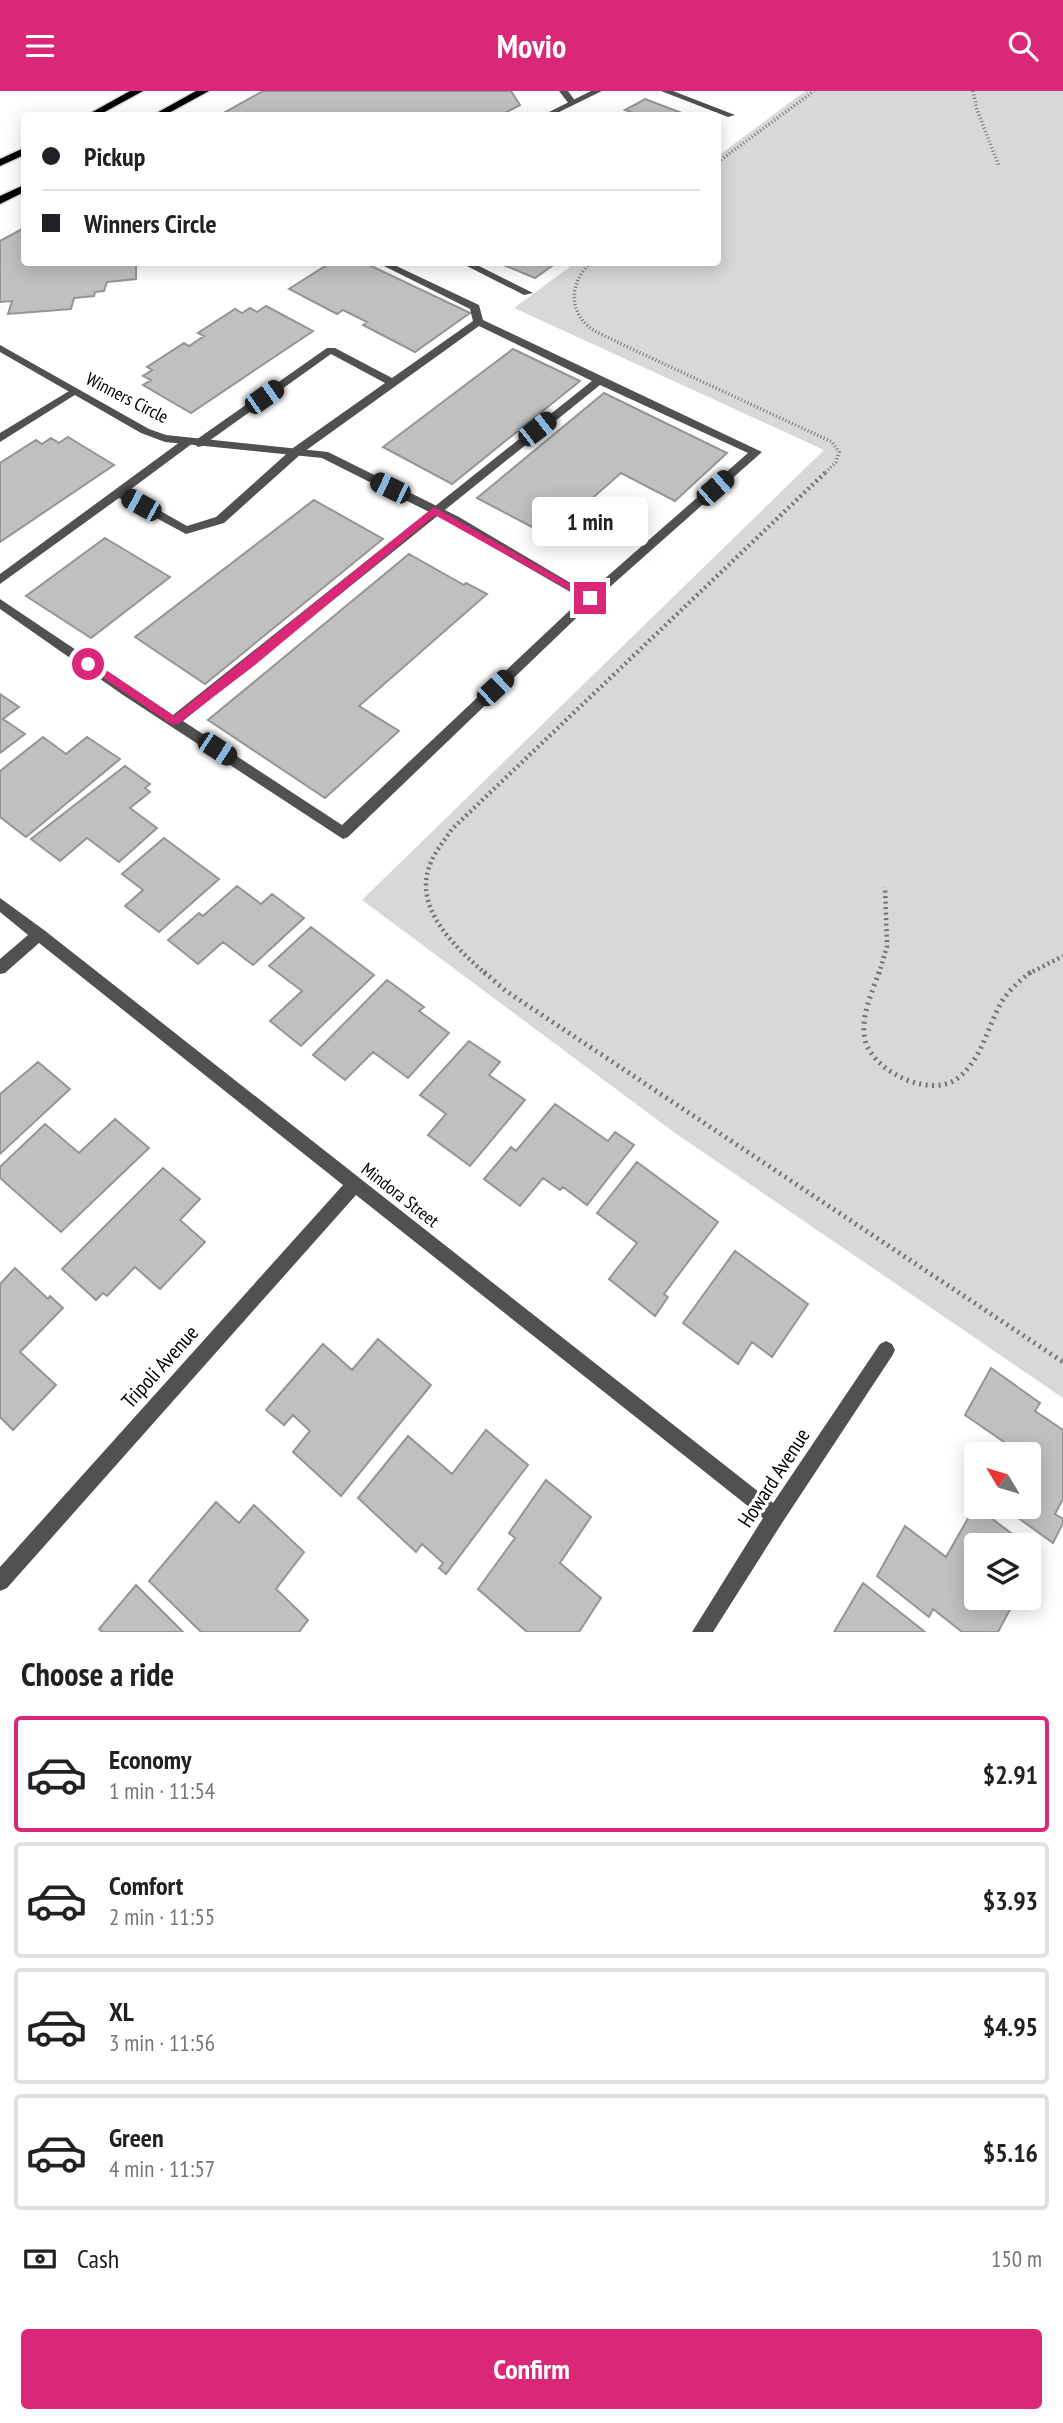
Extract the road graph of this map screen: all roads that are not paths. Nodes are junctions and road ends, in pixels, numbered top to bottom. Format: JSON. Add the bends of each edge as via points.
{"nodes":[{"id":1,"x":138,"y":91,"type":"edge"},
{"id":2,"x":204,"y":91,"type":"edge"},
{"id":3,"x":563,"y":91,"type":"edge"},
{"id":4,"x":598,"y":91,"type":"edge"},
{"id":5,"x":665,"y":91,"type":"edge"},
{"id":6,"x":572,"y":102,"type":"junction"},
{"id":7,"x":98,"y":112,"type":"edge"},
{"id":8,"x":167,"y":112,"type":"edge"},
{"id":9,"x":553,"y":112,"type":"edge"},
{"id":10,"x":577,"y":112,"type":"edge"},
{"id":11,"x":731,"y":115,"type":"dead end"},
{"id":12,"x":21,"y":152,"type":"edge"},
{"id":13,"x":0,"y":163,"type":"edge"},
{"id":14,"x":21,"y":190,"type":"edge"},
{"id":15,"x":0,"y":201,"type":"edge"},
{"id":16,"x":389,"y":266,"type":"edge"},
{"id":17,"x":472,"y":266,"type":"edge"},
{"id":18,"x":528,"y":293,"type":"dead end"},
{"id":19,"x":478,"y":322,"type":"junction"},
{"id":20,"x":0,"y":348,"type":"edge"},
{"id":21,"x":599,"y":380,"type":"junction"},
{"id":22,"x":393,"y":383,"type":"junction"},
{"id":23,"x":74,"y":391,"type":"junction"},
{"id":24,"x":0,"y":438,"type":"edge"},
{"id":25,"x":193,"y":442,"type":"junction"},
{"id":26,"x":297,"y":451,"type":"junction"},
{"id":27,"x":119,"y":493,"type":"junction"},
{"id":28,"x":434,"y":510,"type":"junction"},
{"id":29,"x":0,"y":580,"type":"edge"},
{"id":30,"x":590,"y":598,"type":"junction"},
{"id":31,"x":0,"y":603,"type":"edge"},
{"id":32,"x":174,"y":721,"type":"junction"},
{"id":33,"x":0,"y":904,"type":"edge"},
{"id":34,"x":39,"y":934,"type":"junction"},
{"id":35,"x":0,"y":968,"type":"edge"},
{"id":36,"x":355,"y":1184,"type":"junction"},
{"id":37,"x":886,"y":1350,"type":"dead end"},
{"id":38,"x":775,"y":1516,"type":"junction"},
{"id":39,"x":0,"y":1581,"type":"edge"},
{"id":40,"x":702,"y":1632,"type":"edge"}],
"edges":[{"from":1,"to":7,"type":"main road"},
{"from":2,"to":8,"type":"main road"},
{"from":3,"to":6,"type":"street"},
{"from":4,"to":6,"type":"street"},
{"from":5,"to":11,"type":"street"},
{"from":6,"to":9,"type":"street"},
{"from":6,"to":10,"type":"street"},
{"from":12,"to":13,"type":"main road"},
{"from":14,"to":15,"type":"main road"},
{"from":16,"to":19,"type":"street","via":[[475,307]]},
{"from":17,"to":18,"type":"street"},
{"from":19,"to":21,"type":"street"},
{"from":19,"to":22,"type":"street"},
{"from":20,"to":23,"type":"street","name":"Winners Circle"},
{"from":21,"to":28,"type":"street"},
{"from":21,"to":30,"type":"street","via":[[756,452]]},
{"from":22,"to":25,"type":"street","via":[[331,351]]},
{"from":22,"to":26,"type":"street"},
{"from":23,"to":24,"type":"street"},
{"from":23,"to":25,"type":"street","name":"Winners Circle","via":[[145,431]]},
{"from":25,"to":26,"type":"street","name":"Winners Circle"},
{"from":25,"to":27,"type":"street"},
{"from":26,"to":27,"type":"street","via":[[220,520],[186,530]]},
{"from":26,"to":28,"type":"street","name":"Winners Circle","via":[[324,455]]},
{"from":27,"to":29,"type":"street"},
{"from":28,"to":30,"type":"street","name":"Winners Circle"},
{"from":28,"to":32,"type":"street"},
{"from":30,"to":32,"type":"street","via":[[344,834]]},
{"from":31,"to":32,"type":"street"},
{"from":33,"to":34,"type":"street","name":"Mindora Street"},
{"from":34,"to":35,"type":"street"},
{"from":34,"to":36,"type":"street","name":"Mindora Street"},
{"from":36,"to":38,"type":"street","name":"Mindora Street"},
{"from":36,"to":39,"type":"street","name":"Tripoli Avenue"},
{"from":37,"to":38,"type":"street","name":"Howard Avenue"},
{"from":38,"to":40,"type":"street","name":"Howard Avenue"}]}
